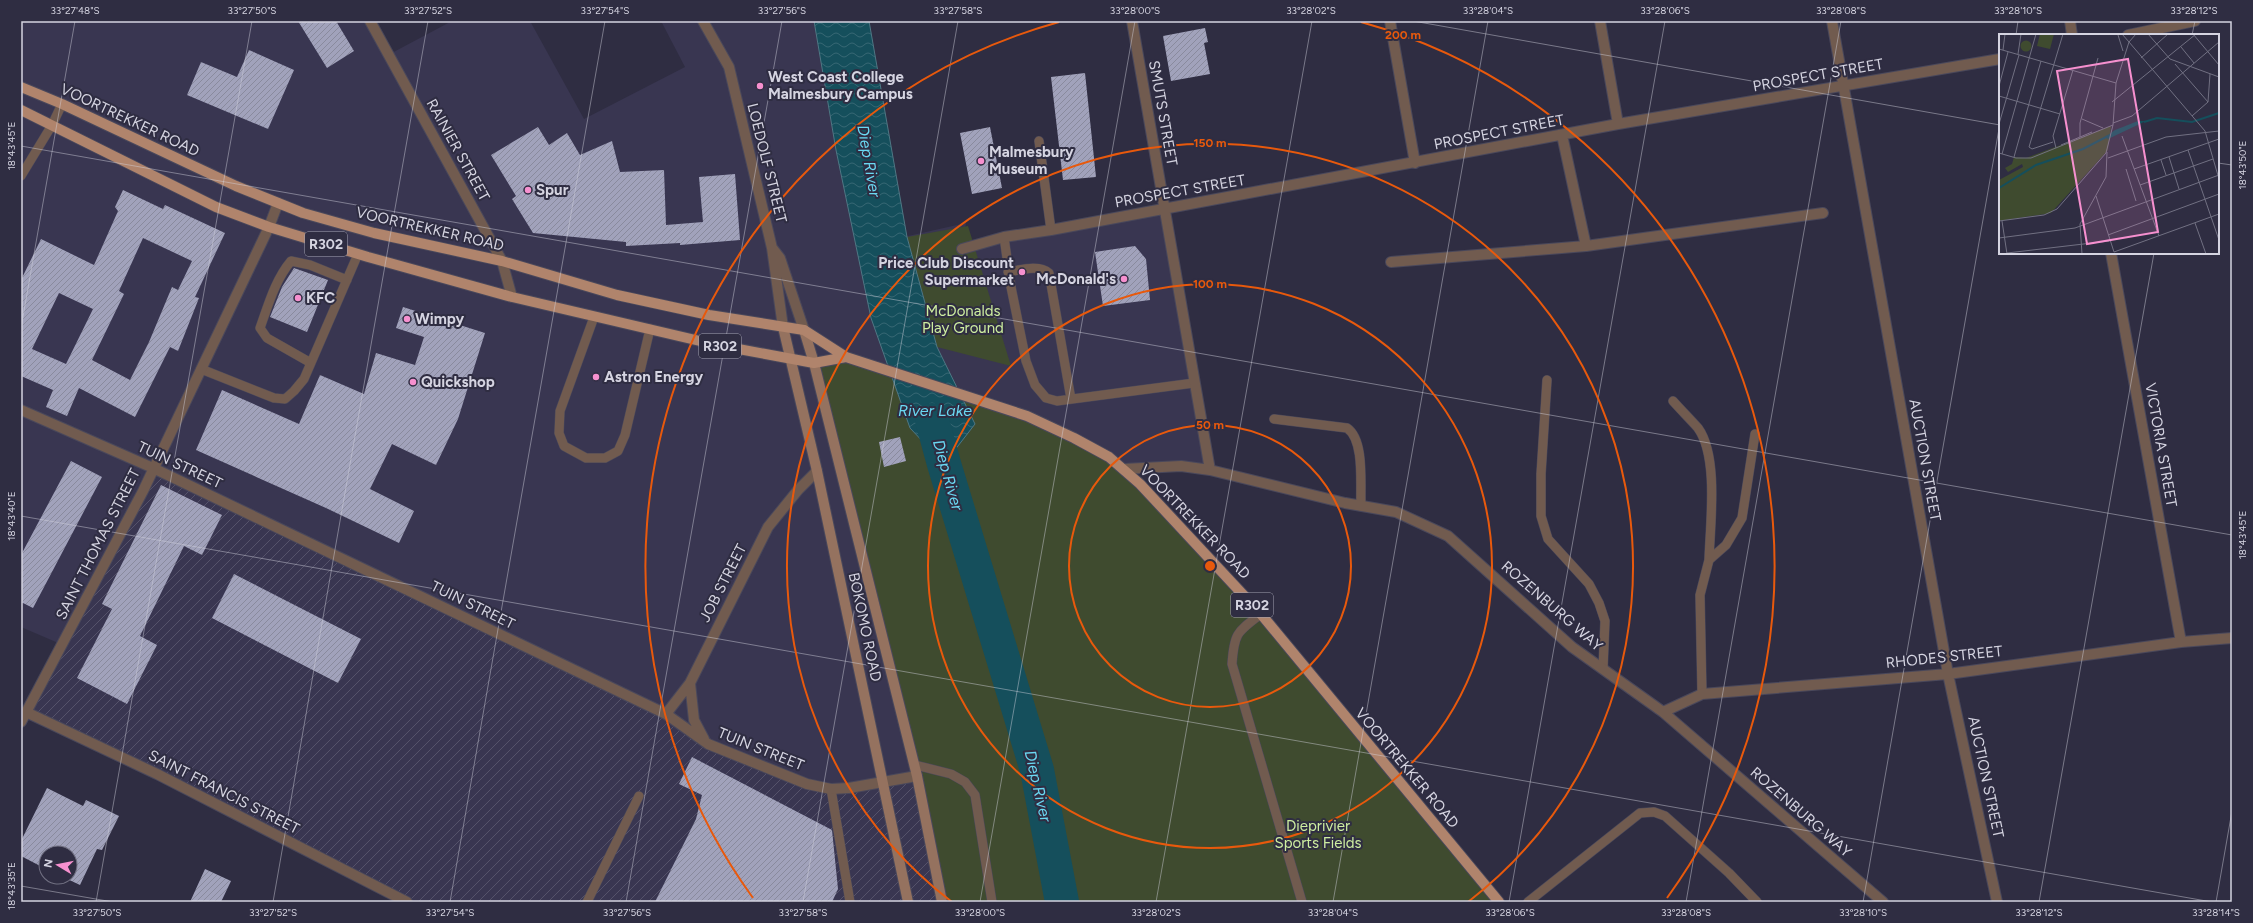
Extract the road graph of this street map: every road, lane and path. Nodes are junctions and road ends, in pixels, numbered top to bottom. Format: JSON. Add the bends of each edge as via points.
{"nodes":[{"id":1,"x":370,"y":21,"type":"edge"},
{"id":2,"x":703,"y":21,"type":"edge"},
{"id":3,"x":1132,"y":21,"type":"edge"},
{"id":4,"x":1390,"y":21,"type":"edge"},
{"id":5,"x":1600,"y":21,"type":"edge"},
{"id":6,"x":1832,"y":21,"type":"edge"},
{"id":7,"x":2070,"y":21,"type":"edge"},
{"id":8,"x":2195,"y":21,"type":"edge"},
{"id":9,"x":2072,"y":34,"type":"edge"},
{"id":10,"x":2133,"y":34,"type":"edge"},
{"id":11,"x":1999,"y":59,"type":"edge"},
{"id":12,"x":1844,"y":86,"type":"junction"},
{"id":13,"x":21,"y":87,"type":"edge"},
{"id":14,"x":62,"y":104,"type":"junction"},
{"id":15,"x":21,"y":110,"type":"edge"},
{"id":16,"x":1618,"y":124,"type":"junction"},
{"id":17,"x":52,"y":125,"type":"junction"},
{"id":18,"x":1562,"y":135,"type":"junction"},
{"id":19,"x":1039,"y":141,"type":"dead end"},
{"id":20,"x":1415,"y":163,"type":"junction"},
{"id":21,"x":21,"y":176,"type":"edge"},
{"id":22,"x":278,"y":203,"type":"junction"},
{"id":23,"x":1164,"y":210,"type":"junction"},
{"id":24,"x":1823,"y":213,"type":"dead end"},
{"id":25,"x":269,"y":227,"type":"junction"},
{"id":26,"x":1051,"y":230,"type":"junction"},
{"id":27,"x":1004,"y":236,"type":"junction"},
{"id":28,"x":1586,"y":246,"type":"junction"},
{"id":29,"x":772,"y":248,"type":"junction"},
{"id":30,"x":962,"y":249,"type":"dead end"},
{"id":31,"x":358,"y":254,"type":"junction"},
{"id":32,"x":2111,"y":254,"type":"edge"},
{"id":33,"x":502,"y":261,"type":"junction"},
{"id":34,"x":1391,"y":262,"type":"dead end"},
{"id":35,"x":1008,"y":272,"type":"junction"},
{"id":36,"x":347,"y":280,"type":"junction"},
{"id":37,"x":512,"y":297,"type":"junction"},
{"id":38,"x":594,"y":317,"type":"junction"},
{"id":39,"x":783,"y":327,"type":"junction"},
{"id":40,"x":650,"y":329,"type":"junction"},
{"id":41,"x":804,"y":330,"type":"junction"},
{"id":42,"x":846,"y":357,"type":"junction"},
{"id":43,"x":790,"y":359,"type":"junction"},
{"id":44,"x":311,"y":363,"type":"junction"},
{"id":45,"x":814,"y":363,"type":"junction"},
{"id":46,"x":201,"y":369,"type":"junction"},
{"id":47,"x":1547,"y":380,"type":"dead end"},
{"id":48,"x":1194,"y":384,"type":"junction"},
{"id":49,"x":1071,"y":399,"type":"junction"},
{"id":50,"x":1673,"y":401,"type":"dead end"},
{"id":51,"x":21,"y":410,"type":"edge"},
{"id":52,"x":1274,"y":419,"type":"dead end"},
{"id":53,"x":1755,"y":434,"type":"dead end"},
{"id":54,"x":153,"y":468,"type":"junction"},
{"id":55,"x":1124,"y":470,"type":"junction"},
{"id":56,"x":1210,"y":470,"type":"junction"},
{"id":57,"x":817,"y":471,"type":"junction"},
{"id":58,"x":1361,"y":506,"type":"junction"},
{"id":59,"x":1709,"y":560,"type":"junction"},
{"id":60,"x":1261,"y":614,"type":"junction"},
{"id":61,"x":2232,"y":638,"type":"edge"},
{"id":62,"x":2181,"y":642,"type":"junction"},
{"id":63,"x":1603,"y":669,"type":"junction"},
{"id":64,"x":1948,"y":674,"type":"junction"},
{"id":65,"x":690,"y":683,"type":"junction"},
{"id":66,"x":1702,"y":694,"type":"junction"},
{"id":67,"x":26,"y":712,"type":"junction"},
{"id":68,"x":1663,"y":712,"type":"junction"},
{"id":69,"x":666,"y":714,"type":"junction"},
{"id":70,"x":21,"y":722,"type":"edge"},
{"id":71,"x":708,"y":744,"type":"junction"},
{"id":72,"x":915,"y":765,"type":"junction"},
{"id":73,"x":917,"y":776,"type":"junction"},
{"id":74,"x":882,"y":782,"type":"junction"},
{"id":75,"x":832,"y":789,"type":"junction"},
{"id":76,"x":639,"y":796,"type":"dead end"},
{"id":77,"x":407,"y":902,"type":"edge"},
{"id":78,"x":587,"y":902,"type":"edge"},
{"id":79,"x":850,"y":902,"type":"edge"},
{"id":80,"x":908,"y":902,"type":"edge"},
{"id":81,"x":942,"y":902,"type":"edge"},
{"id":82,"x":992,"y":902,"type":"edge"},
{"id":83,"x":1302,"y":902,"type":"edge"},
{"id":84,"x":1498,"y":902,"type":"edge"},
{"id":85,"x":1528,"y":902,"type":"edge"},
{"id":86,"x":1757,"y":902,"type":"edge"},
{"id":87,"x":1883,"y":902,"type":"edge"},
{"id":88,"x":1997,"y":902,"type":"edge"}],
"edges":[{"from":1,"to":33,"type":"street","name":"RAINIER STREET"},
{"from":2,"to":29,"type":"street","name":"LOEDOLF STREET","via":[[729,67]]},
{"from":3,"to":23,"type":"street","name":"SMUTS STREET"},
{"from":4,"to":20,"type":"street"},
{"from":5,"to":16,"type":"street"},
{"from":6,"to":12,"type":"street","name":"AUCTION STREET"},
{"from":7,"to":9,"type":"street"},
{"from":8,"to":10,"type":"street"},
{"from":11,"to":12,"type":"street","name":"PROSPECT STREET"},
{"from":12,"to":16,"type":"street","name":"PROSPECT STREET"},
{"from":12,"to":64,"type":"street","name":"AUCTION STREET"},
{"from":13,"to":14,"type":"main road","name":"VOORTREKKER ROAD","number":"R302"},
{"from":14,"to":17,"type":"lane"},
{"from":14,"to":22,"type":"main road","name":"VOORTREKKER ROAD","number":"R302","via":[[135,140]]},
{"from":15,"to":17,"type":"main road","number":"R302"},
{"from":16,"to":18,"type":"street","name":"PROSPECT STREET"},
{"from":17,"to":21,"type":"lane"},
{"from":17,"to":25,"type":"main road","number":"R302","via":[[216,207]]},
{"from":18,"to":20,"type":"street","name":"PROSPECT STREET"},
{"from":18,"to":28,"type":"street"},
{"from":19,"to":26,"type":"lane"},
{"from":20,"to":23,"type":"street","name":"PROSPECT STREET"},
{"from":22,"to":25,"type":"street","name":"SAINT THOMAS STREET"},
{"from":22,"to":33,"type":"main road","name":"VOORTREKKER ROAD","number":"R302","via":[[374,233]]},
{"from":23,"to":26,"type":"street","name":"PROSPECT STREET"},
{"from":23,"to":48,"type":"street","name":"SMUTS STREET"},
{"from":24,"to":28,"type":"street"},
{"from":25,"to":31,"type":"main road","number":"R302"},
{"from":25,"to":46,"type":"street","name":"SAINT THOMAS STREET"},
{"from":26,"to":27,"type":"street","name":"PROSPECT STREET"},
{"from":27,"to":30,"type":"street","name":"PROSPECT STREET"},
{"from":27,"to":35,"type":"lane"},
{"from":28,"to":34,"type":"street"},
{"from":29,"to":39,"type":"street","name":"LOEDOLF STREET"},
{"from":29,"to":41,"type":"street","name":"LOEDOLF STREET","via":[[780,258]]},
{"from":31,"to":36,"type":"lane"},
{"from":31,"to":37,"type":"main road","number":"R302"},
{"from":32,"to":62,"type":"street","name":"VICTORIA STREET"},
{"from":33,"to":37,"type":"street","name":"RAINIER STREET"},
{"from":33,"to":39,"type":"main road","name":"VOORTREKKER ROAD","number":"R302","via":[[618,295],[709,315]]},
{"from":35,"to":49,"type":"lane","via":[[1026,361],[1035,385],[1046,398],[1058,401]]},
{"from":35,"to":49,"type":"lane","via":[[1038,268],[1049,273]]},
{"from":36,"to":44,"type":"lane"},
{"from":36,"to":44,"type":"lane","via":[[310,265],[291,261],[283,270],[275,288],[260,328],[268,338]]},
{"from":37,"to":38,"type":"main road","number":"R302"},
{"from":38,"to":40,"type":"main road","number":"R302"},
{"from":38,"to":40,"type":"lane","via":[[560,411],[559,433],[564,446],[586,458],[605,458],[618,451],[625,435]]},
{"from":39,"to":41,"type":"main road","name":"VOORTREKKER ROAD","number":"R302"},
{"from":39,"to":43,"type":"main road","name":"LOEDOLF STREET"},
{"from":40,"to":43,"type":"main road","number":"R302"},
{"from":41,"to":42,"type":"main road","name":"VOORTREKKER ROAD","number":"R302"},
{"from":41,"to":45,"type":"main road","name":"BOKOMO ROAD"},
{"from":42,"to":45,"type":"main road","number":"R302"},
{"from":42,"to":55,"type":"main road","name":"VOORTREKKER ROAD","number":"R302","via":[[1027,416],[1109,458]]},
{"from":43,"to":45,"type":"main road","number":"R302"},
{"from":43,"to":57,"type":"main road","name":"BOKOMO ROAD"},
{"from":44,"to":46,"type":"lane","via":[[304,379],[285,399],[274,398]]},
{"from":45,"to":72,"type":"main road","name":"BOKOMO ROAD"},
{"from":46,"to":54,"type":"street","name":"SAINT THOMAS STREET"},
{"from":47,"to":63,"type":"lane","via":[[1541,516],[1548,539],[1589,584],[1599,603],[1605,621]]},
{"from":48,"to":49,"type":"lane"},
{"from":48,"to":56,"type":"street","name":"SMUTS STREET"},
{"from":50,"to":59,"type":"lane","via":[[1698,429],[1707,447],[1711,470]]},
{"from":51,"to":54,"type":"street","name":"TUIN STREET"},
{"from":52,"to":58,"type":"lane","via":[[1347,428],[1353,432],[1359,450]]},
{"from":53,"to":59,"type":"lane","via":[[1742,518],[1726,545]]},
{"from":54,"to":67,"type":"street","name":"SAINT THOMAS STREET"},
{"from":54,"to":69,"type":"street","name":"TUIN STREET"},
{"from":55,"to":56,"type":"street","name":"ROZENBURG WAY","via":[[1181,466]]},
{"from":55,"to":60,"type":"main road","name":"VOORTREKKER ROAD","number":"R302","via":[[1154,498]]},
{"from":56,"to":58,"type":"street","name":"ROZENBURG WAY"},
{"from":57,"to":65,"type":"street","name":"JOB STREET","via":[[768,527]]},
{"from":57,"to":74,"type":"main road","name":"BOKOMO ROAD"},
{"from":58,"to":63,"type":"street","name":"ROZENBURG WAY","via":[[1396,512],[1448,536],[1572,647]]},
{"from":59,"to":66,"type":"lane","via":[[1700,595]]},
{"from":60,"to":83,"type":"lane","via":[[1238,631],[1233,646],[1232,664]]},
{"from":60,"to":84,"type":"main road","name":"VOORTREKKER ROAD","number":"R302"},
{"from":61,"to":62,"type":"street","name":"RHODES STREET"},
{"from":62,"to":64,"type":"street","name":"RHODES STREET"},
{"from":63,"to":68,"type":"street","name":"ROZENBURG WAY"},
{"from":64,"to":66,"type":"street","name":"RHODES STREET"},
{"from":64,"to":88,"type":"street","name":"AUCTION STREET"},
{"from":65,"to":69,"type":"street","name":"JOB STREET"},
{"from":65,"to":71,"type":"street","via":[[694,720],[699,733]]},
{"from":66,"to":68,"type":"street","name":"RHODES STREET"},
{"from":67,"to":70,"type":"street","name":"SAINT THOMAS STREET"},
{"from":67,"to":77,"type":"street","name":"SAINT FRANCIS STREET","via":[[157,774]]},
{"from":68,"to":87,"type":"street","name":"ROZENBURG WAY"},
{"from":69,"to":71,"type":"street","name":"TUIN STREET"},
{"from":71,"to":75,"type":"street","name":"TUIN STREET","via":[[807,784]]},
{"from":72,"to":73,"type":"main road","name":"BOKOMO ROAD"},
{"from":72,"to":82,"type":"lane","via":[[951,774],[965,782],[975,796]]},
{"from":73,"to":74,"type":"street","name":"TUIN STREET"},
{"from":73,"to":81,"type":"main road","name":"BOKOMO ROAD"},
{"from":74,"to":75,"type":"street","name":"TUIN STREET"},
{"from":74,"to":80,"type":"main road","name":"BOKOMO ROAD"},
{"from":75,"to":79,"type":"lane"},
{"from":76,"to":78,"type":"lane"},
{"from":85,"to":86,"type":"lane","via":[[1640,813],[1654,812],[1665,816],[1729,873]]}]}
